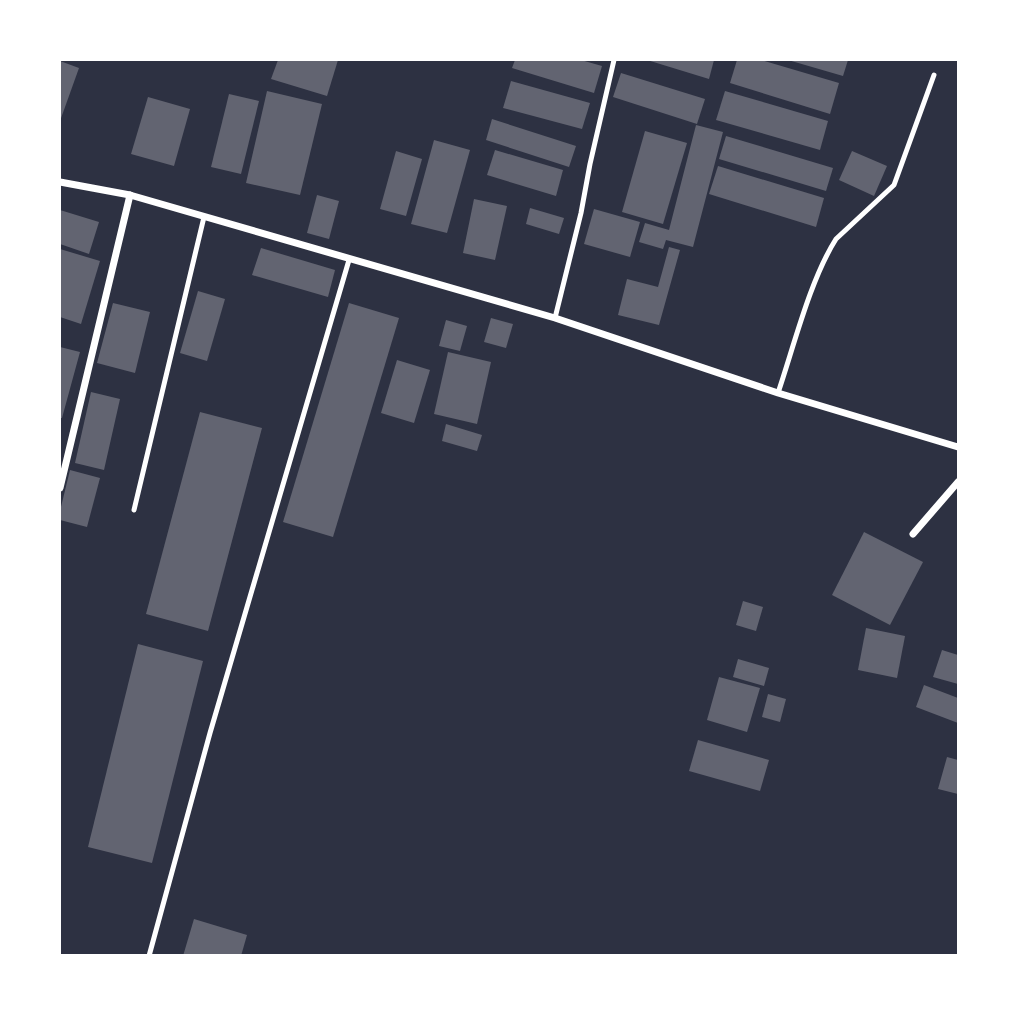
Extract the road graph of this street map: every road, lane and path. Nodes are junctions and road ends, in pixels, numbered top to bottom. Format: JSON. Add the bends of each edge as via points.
{"nodes":[{"id":1,"x":614,"y":60,"type":"edge"},
{"id":2,"x":934,"y":75,"type":"dead end"},
{"id":3,"x":60,"y":182,"type":"edge"},
{"id":4,"x":130,"y":195,"type":"junction"},
{"id":5,"x":204,"y":217,"type":"junction"},
{"id":6,"x":349,"y":260,"type":"junction"},
{"id":7,"x":555,"y":318,"type":"junction"},
{"id":8,"x":778,"y":393,"type":"junction"},
{"id":9,"x":958,"y":447,"type":"edge"},
{"id":10,"x":958,"y":482,"type":"edge"},
{"id":11,"x":60,"y":488,"type":"edge"},
{"id":12,"x":135,"y":510,"type":"dead end"},
{"id":13,"x":912,"y":534,"type":"dead end"},
{"id":14,"x":149,"y":956,"type":"edge"}],
"edges":[{"from":1,"to":7,"type":"lane"},
{"from":2,"to":8,"type":"lane","via":[[894,185],[830,249]]},
{"from":3,"to":4,"type":"street"},
{"from":4,"to":5,"type":"street"},
{"from":4,"to":11,"type":"street"},
{"from":5,"to":6,"type":"street"},
{"from":5,"to":12,"type":"lane"},
{"from":6,"to":7,"type":"street"},
{"from":6,"to":14,"type":"lane"},
{"from":7,"to":8,"type":"street"},
{"from":8,"to":9,"type":"street"},
{"from":10,"to":13,"type":"street"}]}
